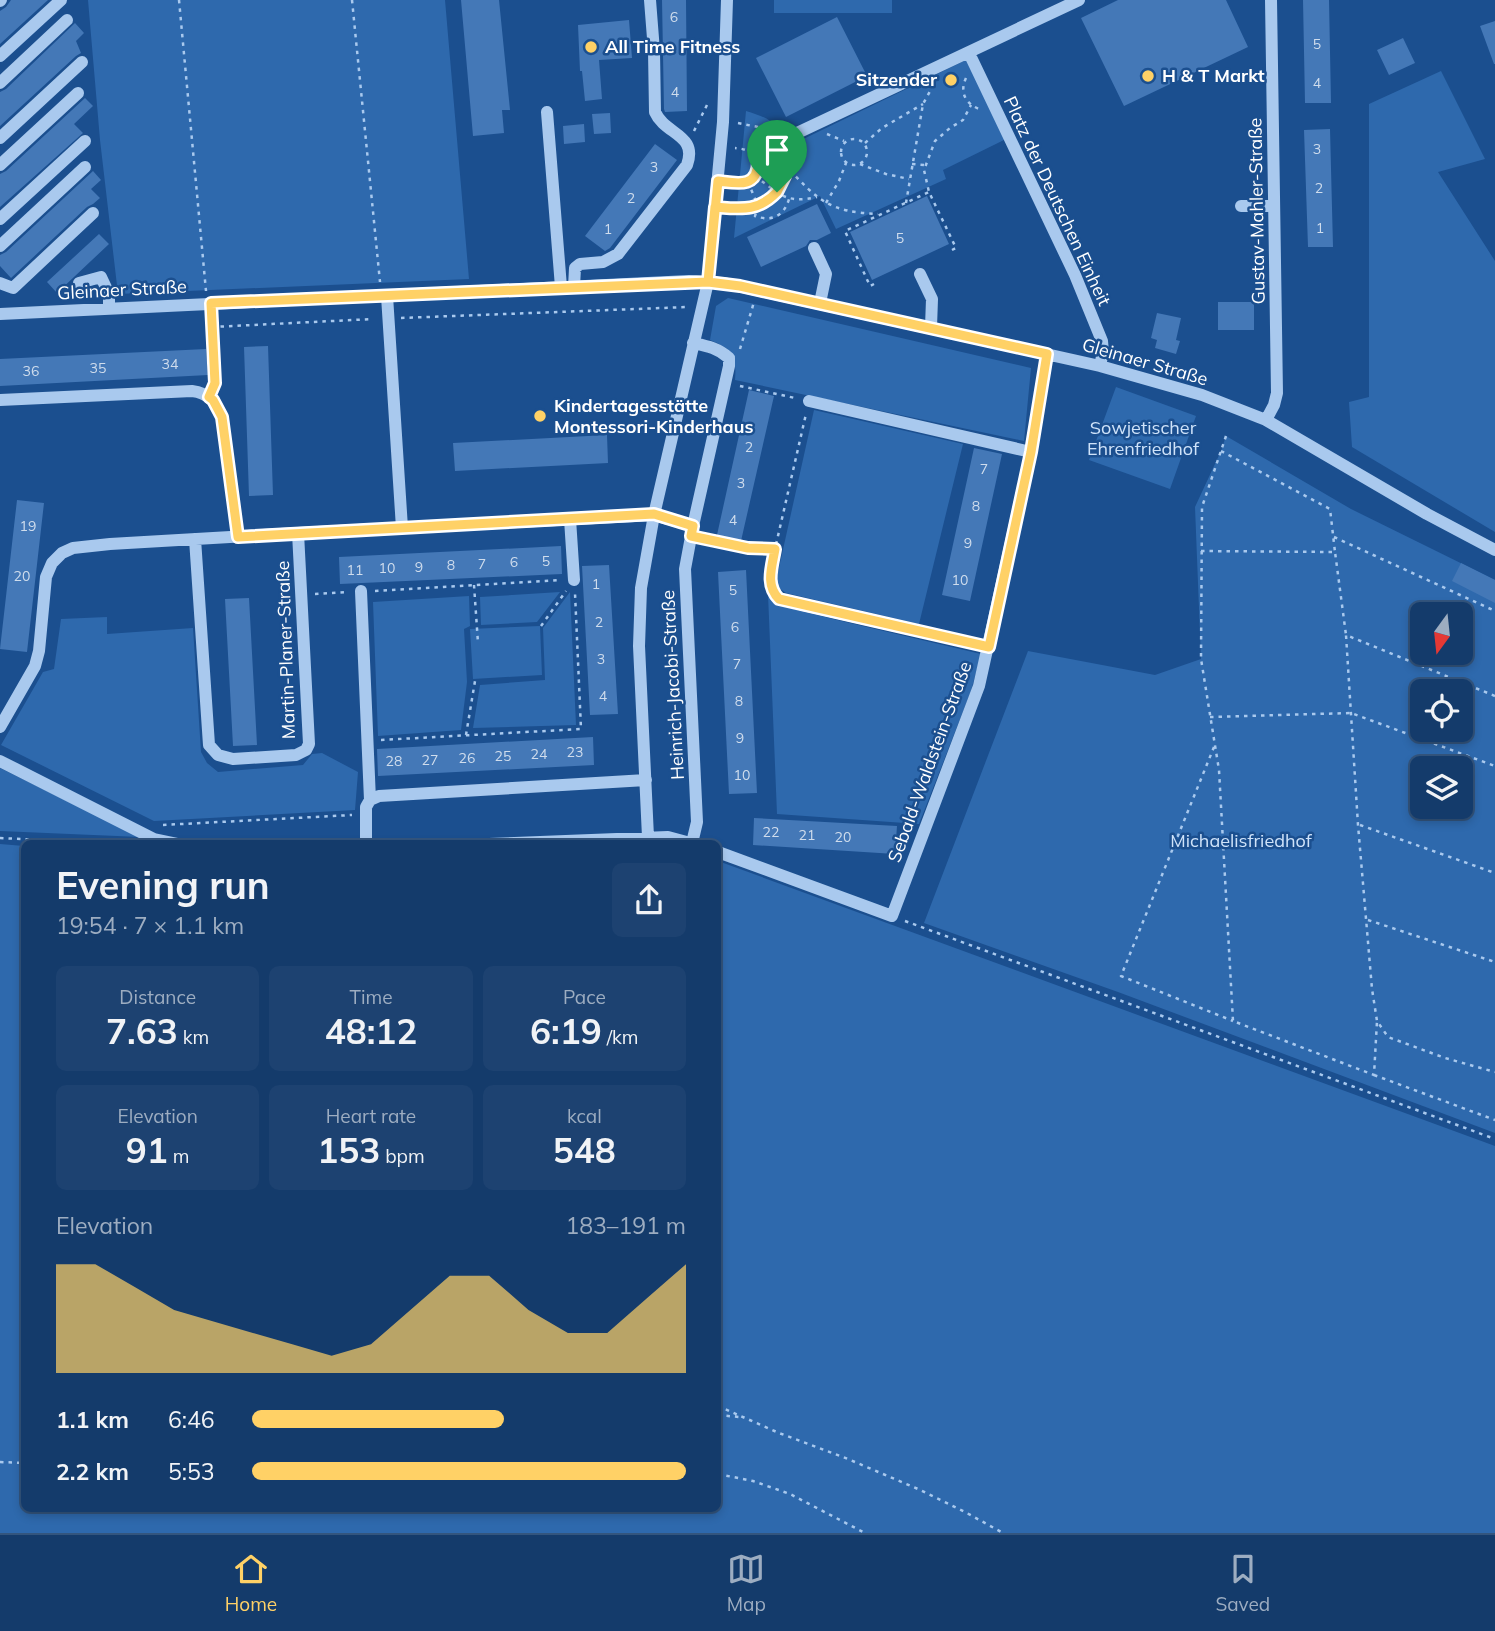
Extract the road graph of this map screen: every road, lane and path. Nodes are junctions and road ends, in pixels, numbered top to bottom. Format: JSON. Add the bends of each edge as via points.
{"nodes":[{"id":1,"x":61,"y":0,"type":"edge"},
{"id":2,"x":179,"y":0,"type":"edge"},
{"id":3,"x":352,"y":0,"type":"edge"},
{"id":4,"x":650,"y":0,"type":"edge"},
{"id":5,"x":727,"y":0,"type":"edge"},
{"id":6,"x":1079,"y":0,"type":"edge"},
{"id":7,"x":1271,"y":0,"type":"edge"},
{"id":8,"x":67,"y":20,"type":"dead end"},
{"id":9,"x":969,"y":53,"type":"junction"},
{"id":10,"x":0,"y":56,"type":"edge"},
{"id":11,"x":82,"y":62,"type":"dead end"},
{"id":12,"x":944,"y":65,"type":"junction"},
{"id":13,"x":0,"y":83,"type":"edge"},
{"id":14,"x":78,"y":93,"type":"dead end"},
{"id":15,"x":713,"y":94,"type":"dead end"},
{"id":16,"x":923,"y":104,"type":"junction"},
{"id":17,"x":971,"y":105,"type":"dead end"},
{"id":18,"x":547,"y":112,"type":"dead end"},
{"id":19,"x":723,"y":122,"type":"junction"},
{"id":20,"x":0,"y":138,"type":"edge"},
{"id":21,"x":85,"y":141,"type":"dead end"},
{"id":22,"x":778,"y":142,"type":"junction"},
{"id":23,"x":687,"y":143,"type":"junction"},
{"id":24,"x":864,"y":143,"type":"junction"},
{"id":25,"x":721,"y":147,"type":"junction"},
{"id":26,"x":758,"y":163,"type":"junction"},
{"id":27,"x":846,"y":163,"type":"junction"},
{"id":28,"x":860,"y":164,"type":"junction"},
{"id":29,"x":912,"y":164,"type":"junction"},
{"id":30,"x":0,"y":165,"type":"edge"},
{"id":31,"x":925,"y":165,"type":"junction"},
{"id":32,"x":786,"y":166,"type":"junction"},
{"id":33,"x":85,"y":167,"type":"dead end"},
{"id":34,"x":755,"y":176,"type":"junction"},
{"id":35,"x":909,"y":179,"type":"junction"},
{"id":36,"x":718,"y":181,"type":"junction"},
{"id":37,"x":748,"y":182,"type":"junction"},
{"id":38,"x":777,"y":192,"type":"junction"},
{"id":39,"x":929,"y":192,"type":"junction"},
{"id":40,"x":817,"y":197,"type":"junction"},
{"id":41,"x":789,"y":200,"type":"junction"},
{"id":42,"x":826,"y":203,"type":"junction"},
{"id":43,"x":906,"y":203,"type":"junction"},
{"id":44,"x":758,"y":206,"type":"junction"},
{"id":45,"x":1241,"y":206,"type":"dead end"},
{"id":46,"x":1274,"y":206,"type":"junction"},
{"id":47,"x":715,"y":207,"type":"junction"},
{"id":48,"x":93,"y":213,"type":"dead end"},
{"id":49,"x":881,"y":214,"type":"junction"},
{"id":50,"x":0,"y":219,"type":"edge"},
{"id":51,"x":0,"y":246,"type":"edge"},
{"id":52,"x":814,"y":248,"type":"dead end"},
{"id":53,"x":952,"y":250,"type":"dead end"},
{"id":54,"x":920,"y":274,"type":"dead end"},
{"id":55,"x":708,"y":282,"type":"junction"},
{"id":56,"x":0,"y":283,"type":"edge"},
{"id":57,"x":79,"y":283,"type":"dead end"},
{"id":58,"x":874,"y":284,"type":"dead end"},
{"id":59,"x":574,"y":287,"type":"junction"},
{"id":60,"x":561,"y":288,"type":"junction"},
{"id":61,"x":758,"y":290,"type":"junction"},
{"id":62,"x":387,"y":296,"type":"junction"},
{"id":63,"x":211,"y":303,"type":"junction"},
{"id":64,"x":820,"y":303,"type":"junction"},
{"id":65,"x":109,"y":308,"type":"junction"},
{"id":66,"x":689,"y":313,"type":"dead end"},
{"id":67,"x":0,"y":314,"type":"edge"},
{"id":68,"x":388,"y":318,"type":"junction"},
{"id":69,"x":212,"y":327,"type":"junction"},
{"id":70,"x":931,"y":327,"type":"junction"},
{"id":71,"x":693,"y":343,"type":"junction"},
{"id":72,"x":1047,"y":354,"type":"junction"},
{"id":73,"x":729,"y":358,"type":"junction"},
{"id":74,"x":1100,"y":366,"type":"junction"},
{"id":75,"x":725,"y":382,"type":"junction"},
{"id":76,"x":209,"y":397,"type":"junction"},
{"id":77,"x":0,"y":400,"type":"edge"},
{"id":78,"x":809,"y":401,"type":"junction"},
{"id":79,"x":1266,"y":420,"type":"junction"},
{"id":80,"x":1226,"y":436,"type":"dead end"},
{"id":81,"x":1221,"y":451,"type":"junction"},
{"id":82,"x":1031,"y":452,"type":"junction"},
{"id":83,"x":654,"y":514,"type":"junction"},
{"id":84,"x":570,"y":519,"type":"junction"},
{"id":85,"x":402,"y":528,"type":"junction"},
{"id":86,"x":692,"y":531,"type":"junction"},
{"id":87,"x":298,"y":533,"type":"junction"},
{"id":88,"x":238,"y":537,"type":"junction"},
{"id":89,"x":1334,"y":537,"type":"junction"},
{"id":90,"x":195,"y":539,"type":"junction"},
{"id":91,"x":775,"y":549,"type":"junction"},
{"id":92,"x":1495,"y":550,"type":"edge"},
{"id":93,"x":1201,"y":551,"type":"junction"},
{"id":94,"x":1335,"y":552,"type":"junction"},
{"id":95,"x":574,"y":580,"type":"junction"},
{"id":96,"x":474,"y":585,"type":"junction"},
{"id":97,"x":361,"y":591,"type":"junction"},
{"id":98,"x":302,"y":594,"type":"junction"},
{"id":99,"x":803,"y":605,"type":"joint"},
{"id":100,"x":1495,"y":611,"type":"edge"},
{"id":101,"x":541,"y":626,"type":"dead end"},
{"id":102,"x":1346,"y":635,"type":"junction"},
{"id":103,"x":478,"y":643,"type":"dead end"},
{"id":104,"x":989,"y":647,"type":"junction"},
{"id":105,"x":475,"y":681,"type":"dead end"},
{"id":106,"x":1495,"y":696,"type":"edge"},
{"id":107,"x":1351,"y":713,"type":"junction"},
{"id":108,"x":1210,"y":717,"type":"junction"},
{"id":109,"x":0,"y":727,"type":"edge"},
{"id":110,"x":466,"y":735,"type":"junction"},
{"id":111,"x":367,"y":741,"type":"junction"},
{"id":112,"x":1215,"y":746,"type":"junction"},
{"id":113,"x":0,"y":761,"type":"edge"},
{"id":114,"x":1495,"y":766,"type":"edge"},
{"id":115,"x":646,"y":780,"type":"junction"},
{"id":116,"x":370,"y":800,"type":"junction"},
{"id":117,"x":366,"y":814,"type":"junction"},
{"id":118,"x":1358,"y":825,"type":"junction"},
{"id":119,"x":153,"y":826,"type":"dead end"},
{"id":120,"x":648,"y":837,"type":"junction"},
{"id":121,"x":0,"y":838,"type":"edge"},
{"id":122,"x":41,"y":840,"type":"edge"},
{"id":123,"x":162,"y":840,"type":"edge"},
{"id":124,"x":366,"y":840,"type":"edge"},
{"id":125,"x":580,"y":840,"type":"edge"},
{"id":126,"x":680,"y":840,"type":"edge"},
{"id":127,"x":694,"y":840,"type":"edge"},
{"id":128,"x":721,"y":853,"type":"edge"},
{"id":129,"x":1495,"y":873,"type":"edge"},
{"id":130,"x":892,"y":916,"type":"junction"},
{"id":131,"x":1367,"y":920,"type":"junction"},
{"id":132,"x":1495,"y":962,"type":"edge"},
{"id":133,"x":1233,"y":1021,"type":"junction"},
{"id":134,"x":1377,"y":1021,"type":"junction"},
{"id":135,"x":1495,"y":1072,"type":"edge"},
{"id":136,"x":1374,"y":1075,"type":"junction"},
{"id":137,"x":1495,"y":1120,"type":"edge"},
{"id":138,"x":1495,"y":1139,"type":"edge"},
{"id":139,"x":721,"y":1408,"type":"edge"},
{"id":140,"x":721,"y":1415,"type":"edge"},
{"id":141,"x":742,"y":1418,"type":"junction"},
{"id":142,"x":0,"y":1462,"type":"edge"},
{"id":143,"x":21,"y":1463,"type":"edge"},
{"id":144,"x":721,"y":1475,"type":"edge"},
{"id":145,"x":865,"y":1533,"type":"edge"},
{"id":146,"x":1003,"y":1533,"type":"edge"}],
"edges":[{"from":1,"to":10,"type":"street"},
{"from":2,"to":63,"type":"path","via":[[206,294]]},
{"from":3,"to":62,"type":"path","via":[[380,282]]},
{"from":4,"to":23,"type":"street","via":[[655,112]]},
{"from":5,"to":19,"type":"street"},
{"from":6,"to":9,"type":"street"},
{"from":7,"to":46,"type":"street","name":"Gustav-Mahler-Straße"},
{"from":8,"to":13,"type":"street"},
{"from":9,"to":12,"type":"street"},
{"from":9,"to":74,"type":"street","name":"Platz der Deutschen Einheit","via":[[1075,275],[1102,341]]},
{"from":11,"to":20,"type":"street"},
{"from":12,"to":16,"type":"path"},
{"from":12,"to":22,"type":"street"},
{"from":14,"to":30,"type":"street"},
{"from":15,"to":23,"type":"path"},
{"from":16,"to":24,"type":"path"},
{"from":16,"to":29,"type":"path"},
{"from":17,"to":31,"type":"path","via":[[963,120],[935,141]]},
{"from":18,"to":60,"type":"street"},
{"from":19,"to":22,"type":"path","via":[[763,128]]},
{"from":19,"to":25,"type":"street"},
{"from":21,"to":50,"type":"street"},
{"from":22,"to":32,"type":"path"},
{"from":23,"to":59,"type":"street","via":[[687,165],[618,254],[603,262],[580,264],[575,268]]},
{"from":24,"to":27,"type":"path","via":[[853,138],[845,142],[841,155]]},
{"from":24,"to":28,"type":"path","via":[[867,155]]},
{"from":25,"to":26,"type":"path","via":[[750,151]]},
{"from":25,"to":36,"type":"street"},
{"from":26,"to":32,"type":"path"},
{"from":26,"to":34,"type":"path"},
{"from":27,"to":28,"type":"path"},
{"from":27,"to":42,"type":"path"},
{"from":28,"to":35,"type":"path"},
{"from":29,"to":31,"type":"path"},
{"from":29,"to":35,"type":"path"},
{"from":31,"to":39,"type":"path"},
{"from":32,"to":38,"type":"path"},
{"from":32,"to":40,"type":"path"},
{"from":33,"to":51,"type":"street"},
{"from":34,"to":37,"type":"path"},
{"from":34,"to":38,"type":"path"},
{"from":35,"to":43,"type":"path"},
{"from":36,"to":37,"type":"path"},
{"from":36,"to":47,"type":"street"},
{"from":37,"to":44,"type":"path"},
{"from":38,"to":41,"type":"path"},
{"from":38,"to":44,"type":"path"},
{"from":39,"to":43,"type":"path"},
{"from":39,"to":53,"type":"path","via":[[956,248]]},
{"from":40,"to":41,"type":"path"},
{"from":40,"to":42,"type":"path"},
{"from":41,"to":44,"type":"path","via":[[773,218],[755,216]]},
{"from":42,"to":49,"type":"path","via":[[848,212]]},
{"from":43,"to":49,"type":"path"},
{"from":44,"to":47,"type":"path"},
{"from":45,"to":46,"type":"street"},
{"from":46,"to":79,"type":"street","name":"Gustav-Mahler-Straße","via":[[1277,393]]},
{"from":47,"to":55,"type":"street"},
{"from":48,"to":56,"type":"street","via":[[13,288]]},
{"from":49,"to":58,"type":"path","via":[[845,231],[870,286]]},
{"from":52,"to":64,"type":"street","via":[[826,274]]},
{"from":54,"to":70,"type":"street","via":[[932,299]]},
{"from":55,"to":59,"type":"street","name":"Gleinaer Straße"},
{"from":55,"to":61,"type":"street","name":"Gleinaer Straße"},
{"from":55,"to":71,"type":"street"},
{"from":57,"to":65,"type":"street","via":[[101,277]]},
{"from":59,"to":60,"type":"street","name":"Gleinaer Straße"},
{"from":60,"to":62,"type":"street","name":"Gleinaer Straße"},
{"from":61,"to":64,"type":"street","name":"Gleinaer Straße"},
{"from":61,"to":73,"type":"path","via":[[740,349]]},
{"from":62,"to":63,"type":"street","name":"Gleinaer Straße"},
{"from":62,"to":68,"type":"street"},
{"from":63,"to":65,"type":"street","name":"Gleinaer Straße"},
{"from":63,"to":69,"type":"path"},
{"from":64,"to":70,"type":"street","name":"Gleinaer Straße"},
{"from":65,"to":67,"type":"street","name":"Gleinaer Straße"},
{"from":66,"to":68,"type":"path","via":[[688,307]]},
{"from":68,"to":69,"type":"path"},
{"from":68,"to":85,"type":"street"},
{"from":69,"to":76,"type":"path","via":[[215,383]]},
{"from":70,"to":72,"type":"street","name":"Gleinaer Straße"},
{"from":71,"to":73,"type":"street","via":[[714,347]]},
{"from":71,"to":83,"type":"street"},
{"from":72,"to":74,"type":"street","name":"Gleinaer Straße"},
{"from":72,"to":82,"type":"street","name":"Sebald-Waldstein-Straße"},
{"from":73,"to":75,"type":"street","name":"Heinrich-Jacobi-Straße"},
{"from":74,"to":79,"type":"street","name":"Gleinaer Straße","via":[[1202,395]]},
{"from":75,"to":78,"type":"path"},
{"from":75,"to":86,"type":"street","name":"Heinrich-Jacobi-Straße"},
{"from":76,"to":77,"type":"street","via":[[192,391]]},
{"from":76,"to":88,"type":"street","via":[[222,417]]},
{"from":78,"to":82,"type":"street"},
{"from":78,"to":91,"type":"path"},
{"from":79,"to":92,"type":"street","name":"Gleinaer Straße"},
{"from":80,"to":81,"type":"path"},
{"from":81,"to":89,"type":"path","via":[[1330,509]]},
{"from":81,"to":93,"type":"path","via":[[1202,507]]},
{"from":82,"to":104,"type":"street","name":"Sebald-Waldstein-Straße"},
{"from":83,"to":84,"type":"street"},
{"from":83,"to":86,"type":"street"},
{"from":83,"to":115,"type":"street","via":[[639,626]]},
{"from":84,"to":85,"type":"street"},
{"from":84,"to":95,"type":"street"},
{"from":85,"to":87,"type":"street"},
{"from":86,"to":91,"type":"path","via":[[748,548]]},
{"from":86,"to":127,"type":"street","name":"Heinrich-Jacobi-Straße","via":[[685,569],[697,822]]},
{"from":87,"to":88,"type":"street"},
{"from":87,"to":98,"type":"street","name":"Martin-Planer-Straße"},
{"from":88,"to":90,"type":"street"},
{"from":89,"to":94,"type":"path"},
{"from":89,"to":100,"type":"path"},
{"from":90,"to":98,"type":"street","name":"Martin-Planer-Straße","via":[[209,746],[218,755],[233,759],[296,755],[306,750]]},
{"from":90,"to":109,"type":"street","via":[[73,548],[62,553],[46,577],[35,666]]},
{"from":91,"to":99,"type":"path","via":[[771,588],[779,599]]},
{"from":93,"to":94,"type":"path"},
{"from":93,"to":108,"type":"path","via":[[1201,659]]},
{"from":94,"to":102,"type":"path"},
{"from":95,"to":96,"type":"path"},
{"from":95,"to":101,"type":"path"},
{"from":95,"to":110,"type":"path","via":[[581,729]]},
{"from":96,"to":97,"type":"path"},
{"from":96,"to":103,"type":"path"},
{"from":97,"to":98,"type":"path"},
{"from":97,"to":111,"type":"street"},
{"from":99,"to":104,"type":"street"},
{"from":102,"to":106,"type":"path"},
{"from":102,"to":107,"type":"path"},
{"from":104,"to":130,"type":"street","name":"Sebald-Waldstein-Straße","via":[[979,686]]},
{"from":105,"to":110,"type":"path"},
{"from":107,"to":108,"type":"path"},
{"from":107,"to":114,"type":"path"},
{"from":107,"to":118,"type":"path"},
{"from":108,"to":112,"type":"path"},
{"from":110,"to":111,"type":"path"},
{"from":111,"to":116,"type":"street"},
{"from":112,"to":133,"type":"path"},
{"from":112,"to":133,"type":"path","via":[[1121,976]]},
{"from":113,"to":123,"type":"street"},
{"from":115,"to":116,"type":"street"},
{"from":115,"to":120,"type":"street"},
{"from":116,"to":117,"type":"street"},
{"from":117,"to":119,"type":"path"},
{"from":117,"to":124,"type":"street"},
{"from":118,"to":129,"type":"path"},
{"from":118,"to":131,"type":"path"},
{"from":120,"to":125,"type":"street"},
{"from":120,"to":126,"type":"street"},
{"from":121,"to":122,"type":"path"},
{"from":128,"to":130,"type":"street"},
{"from":130,"to":138,"type":"path"},
{"from":131,"to":132,"type":"path"},
{"from":131,"to":134,"type":"path"},
{"from":133,"to":136,"type":"path"},
{"from":134,"to":135,"type":"path","via":[[1388,1037]]},
{"from":134,"to":136,"type":"path"},
{"from":136,"to":137,"type":"path"},
{"from":139,"to":141,"type":"path"},
{"from":140,"to":141,"type":"path"},
{"from":141,"to":146,"type":"path","via":[[918,1489]]},
{"from":142,"to":143,"type":"path"},
{"from":144,"to":145,"type":"path","via":[[790,1494]]}]}
